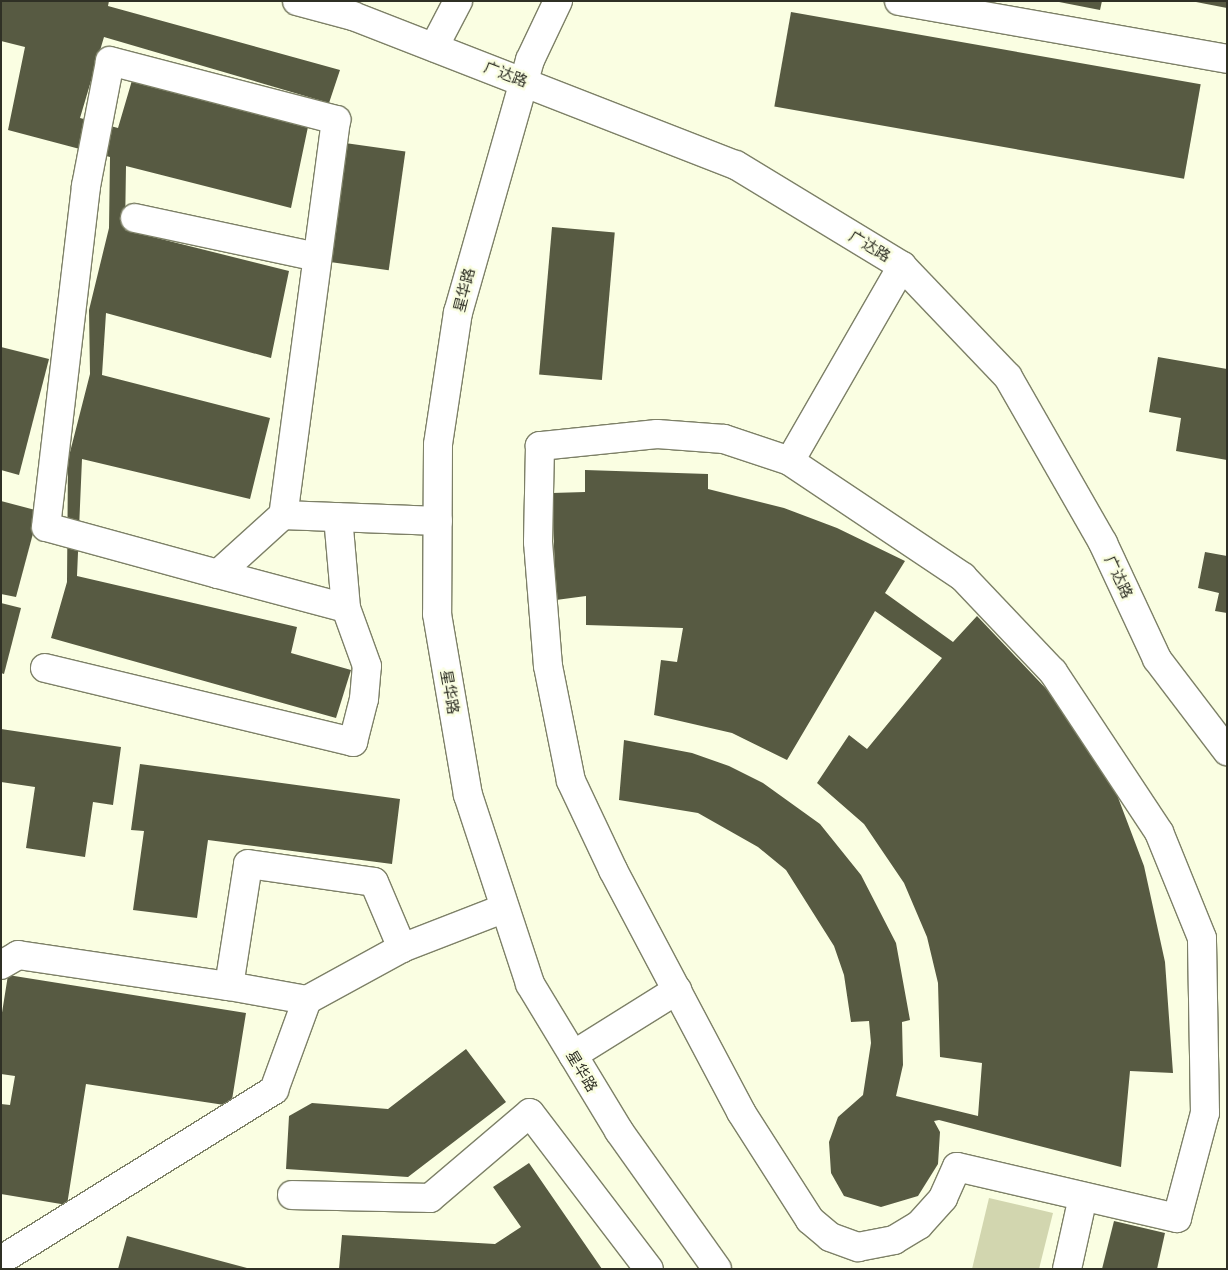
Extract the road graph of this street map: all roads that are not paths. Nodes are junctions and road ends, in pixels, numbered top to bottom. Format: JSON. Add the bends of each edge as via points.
{"nodes":[{"id":1,"x":297,"y":1,"type":"edge"},
{"id":2,"x":458,"y":1,"type":"edge"},
{"id":3,"x":558,"y":1,"type":"edge"},
{"id":4,"x":900,"y":1,"type":"edge"},
{"id":5,"x":434,"y":47,"type":"junction"},
{"id":6,"x":1227,"y":59,"type":"edge"},
{"id":7,"x":527,"y":70,"type":"junction"},
{"id":8,"x":135,"y":218,"type":"dead end"},
{"id":9,"x":317,"y":257,"type":"junction"},
{"id":10,"x":902,"y":266,"type":"junction"},
{"id":11,"x":790,"y":461,"type":"junction"},
{"id":12,"x":283,"y":515,"type":"junction"},
{"id":13,"x":338,"y":517,"type":"junction"},
{"id":14,"x":438,"y":521,"type":"junction"},
{"id":15,"x":218,"y":574,"type":"junction"},
{"id":16,"x":346,"y":608,"type":"junction"},
{"id":17,"x":45,"y":668,"type":"dead end"},
{"id":18,"x":1227,"y":751,"type":"edge"},
{"id":19,"x":505,"y":908,"type":"junction"},
{"id":20,"x":402,"y":948,"type":"junction"},
{"id":21,"x":1,"y":965,"type":"edge"},
{"id":22,"x":229,"y":986,"type":"junction"},
{"id":23,"x":677,"y":990,"type":"junction"},
{"id":24,"x":307,"y":1000,"type":"junction"},
{"id":25,"x":572,"y":1055,"type":"junction"},
{"id":26,"x":292,"y":1195,"type":"dead end"},
{"id":27,"x":1083,"y":1197,"type":"junction"},
{"id":28,"x":1,"y":1260,"type":"edge"},
{"id":29,"x":650,"y":1269,"type":"edge"},
{"id":30,"x":717,"y":1269,"type":"edge"},
{"id":31,"x":1067,"y":1269,"type":"edge"}],
"edges":[{"from":1,"to":5,"type":"street","name":"广达路"},
{"from":2,"to":5,"type":"street"},
{"from":3,"to":7,"type":"street","name":"星华路"},
{"from":4,"to":6,"type":"street"},
{"from":5,"to":7,"type":"street","name":"广达路"},
{"from":7,"to":10,"type":"street","name":"广达路","via":[[736,165]]},
{"from":7,"to":14,"type":"street","name":"星华路","via":[[458,312],[438,446]]},
{"from":8,"to":9,"type":"street"},
{"from":9,"to":12,"type":"street"},
{"from":9,"to":15,"type":"street","via":[[336,120],[110,61],[86,186],[46,527]]},
{"from":10,"to":11,"type":"street"},
{"from":10,"to":18,"type":"street","name":"广达路","via":[[1008,377],[1103,543],[1156,659]]},
{"from":11,"to":23,"type":"street","via":[[724,439],[657,434],[540,446],[538,542],[548,666],[571,781]]},
{"from":11,"to":27,"type":"street","via":[[963,577],[1053,672],[1159,832],[1202,938],[1205,1113],[1177,1218]]},
{"from":12,"to":13,"type":"street"},
{"from":12,"to":15,"type":"street"},
{"from":13,"to":14,"type":"street"},
{"from":13,"to":16,"type":"street"},
{"from":14,"to":19,"type":"street","name":"星华路","via":[[437,614],[468,795]]},
{"from":15,"to":16,"type":"street"},
{"from":16,"to":17,"type":"street","via":[[367,666],[364,699],[353,742]]},
{"from":19,"to":20,"type":"street"},
{"from":19,"to":25,"type":"street","name":"星华路","via":[[530,984]]},
{"from":20,"to":22,"type":"street","via":[[374,882],[248,864]]},
{"from":20,"to":24,"type":"street"},
{"from":21,"to":22,"type":"street","via":[[18,955]]},
{"from":22,"to":24,"type":"street"},
{"from":23,"to":25,"type":"street"},
{"from":23,"to":27,"type":"street","via":[[741,1112],[810,1220],[830,1237],[858,1247],[894,1240],[919,1225],[943,1198],[957,1167]]},
{"from":24,"to":28,"type":"street","via":[[274,1090]]},
{"from":25,"to":30,"type":"street","name":"星华路","via":[[619,1131]]},
{"from":26,"to":29,"type":"street","via":[[430,1198],[530,1113]]},
{"from":27,"to":31,"type":"street"}]}
